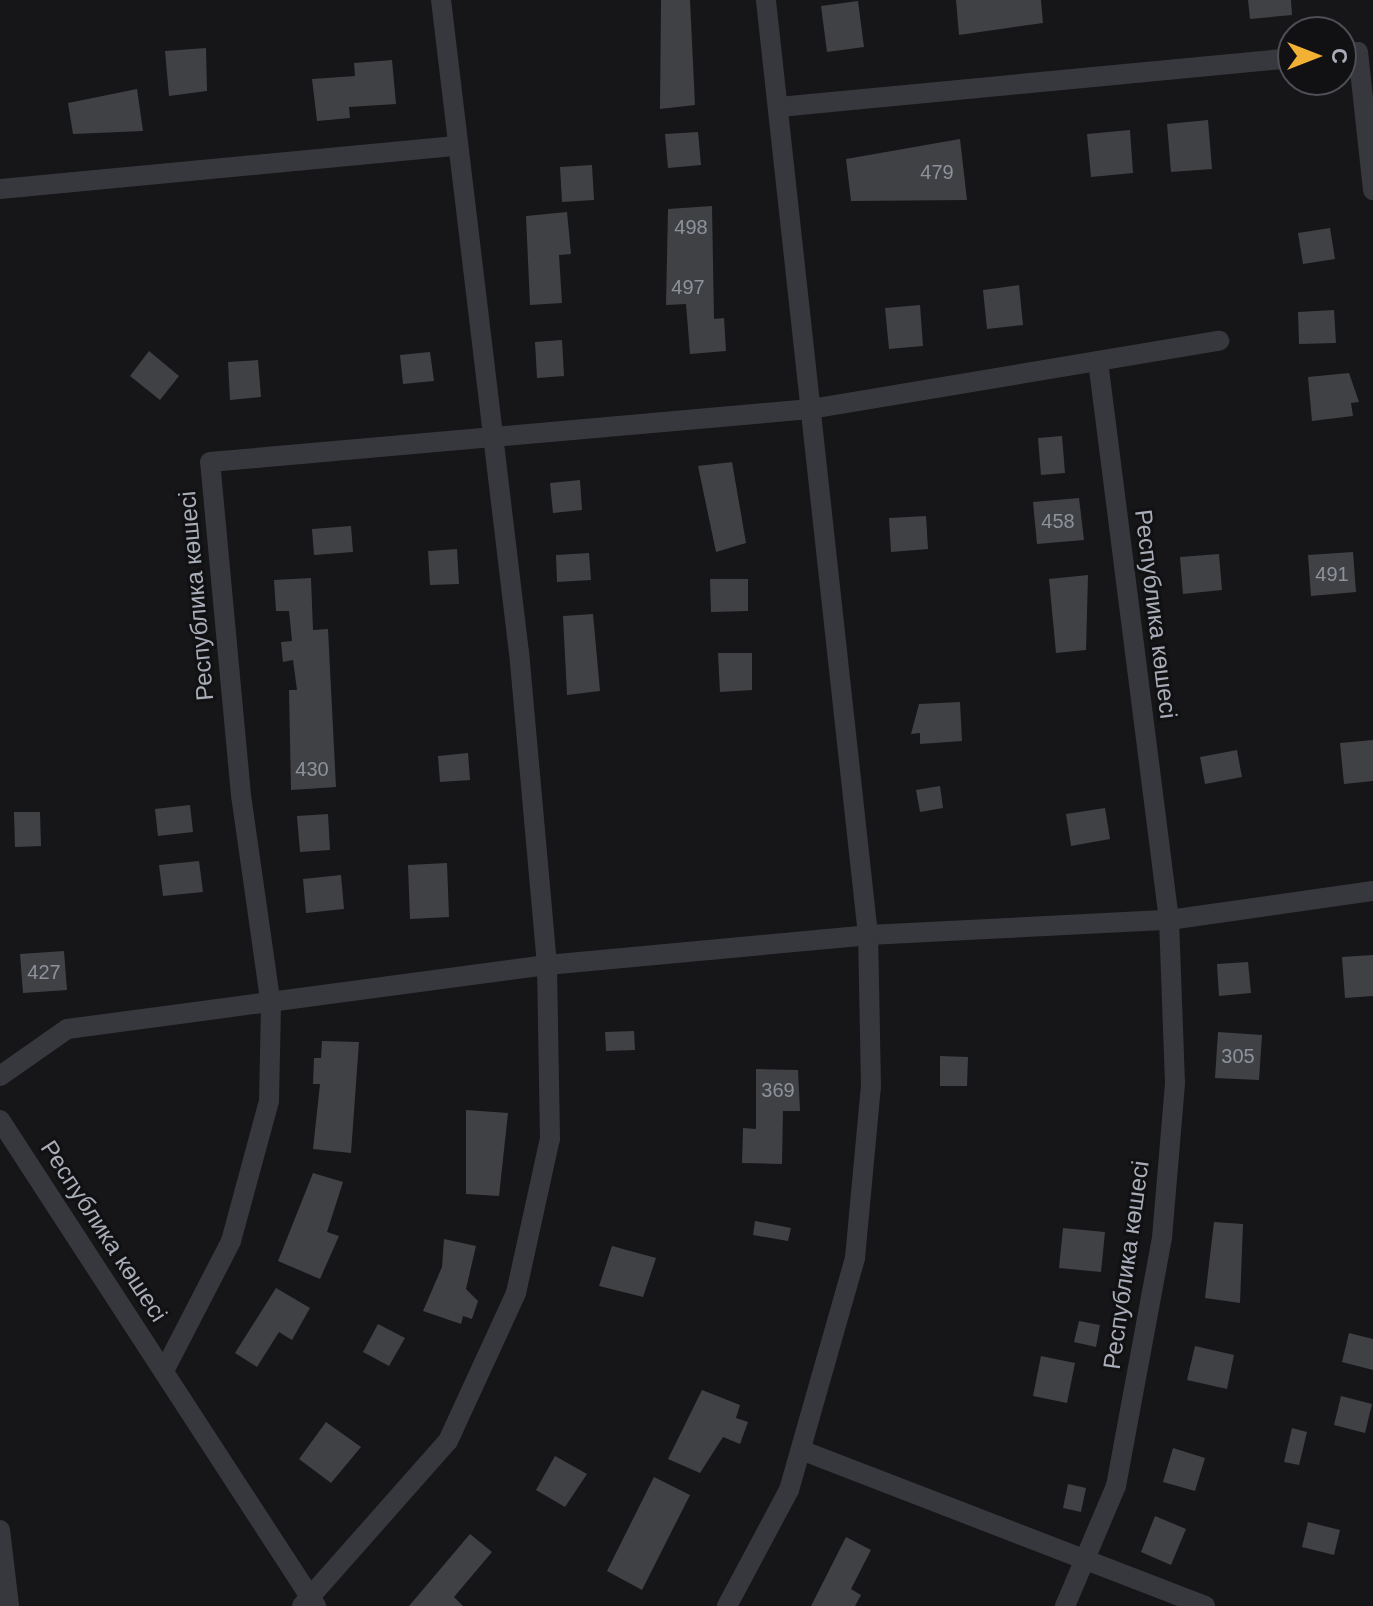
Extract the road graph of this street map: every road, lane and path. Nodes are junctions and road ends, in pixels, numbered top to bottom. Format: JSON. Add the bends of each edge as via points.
{"nodes":[{"id":1,"x":441,"y":0,"type":"edge"},
{"id":2,"x":766,"y":0,"type":"edge"},
{"id":3,"x":1357,"y":52,"type":"edge"},
{"id":4,"x":1277,"y":60,"type":"edge"},
{"id":5,"x":779,"y":107,"type":"junction"},
{"id":6,"x":456,"y":146,"type":"junction"},
{"id":7,"x":0,"y":189,"type":"edge"},
{"id":8,"x":1373,"y":190,"type":"edge"},
{"id":9,"x":1219,"y":341,"type":"dead end"},
{"id":10,"x":1098,"y":361,"type":"junction"},
{"id":11,"x":811,"y":409,"type":"junction"},
{"id":12,"x":491,"y":435,"type":"junction"},
{"id":13,"x":1373,"y":891,"type":"edge"},
{"id":14,"x":1169,"y":920,"type":"junction"},
{"id":15,"x":868,"y":935,"type":"junction"},
{"id":16,"x":547,"y":965,"type":"junction"},
{"id":17,"x":271,"y":1006,"type":"junction"},
{"id":18,"x":0,"y":1076,"type":"edge"},
{"id":19,"x":0,"y":1120,"type":"edge"},
{"id":20,"x":164,"y":1371,"type":"junction"},
{"id":21,"x":801,"y":1450,"type":"junction"},
{"id":22,"x":0,"y":1530,"type":"edge"},
{"id":23,"x":1084,"y":1562,"type":"junction"},
{"id":24,"x":310,"y":1603,"type":"edge"},
{"id":25,"x":9,"y":1606,"type":"edge"},
{"id":26,"x":727,"y":1606,"type":"edge"},
{"id":27,"x":1065,"y":1606,"type":"edge"},
{"id":28,"x":1205,"y":1606,"type":"edge"}],
"edges":[{"from":1,"to":6,"type":"street","name":"Республика көшесі"},
{"from":2,"to":5,"type":"street"},
{"from":3,"to":8,"type":"street"},
{"from":4,"to":5,"type":"street"},
{"from":5,"to":11,"type":"street"},
{"from":6,"to":7,"type":"street"},
{"from":6,"to":12,"type":"street","name":"Республика көшесі"},
{"from":9,"to":10,"type":"street","name":"Республика көшесі"},
{"from":10,"to":11,"type":"street","name":"Республика көшесі"},
{"from":10,"to":14,"type":"street","name":"Республика көшесі"},
{"from":11,"to":12,"type":"street","name":"Республика көшесі"},
{"from":11,"to":15,"type":"street"},
{"from":12,"to":16,"type":"street","name":"Республика көшесі"},
{"from":12,"to":17,"type":"street","name":"Республика көшесі","via":[[210,462],[241,795]]},
{"from":13,"to":14,"type":"street"},
{"from":14,"to":15,"type":"street"},
{"from":14,"to":23,"type":"street","name":"Республика көшесі","via":[[1175,1083],[1162,1238],[1116,1486]]},
{"from":15,"to":16,"type":"street"},
{"from":15,"to":21,"type":"street","via":[[871,1087],[855,1258]]},
{"from":16,"to":17,"type":"street"},
{"from":16,"to":24,"type":"street","name":"Республика көшесі","via":[[550,1139],[516,1293],[448,1441]]},
{"from":17,"to":18,"type":"street","via":[[67,1029]]},
{"from":17,"to":20,"type":"street","name":"Республика көшесі","via":[[269,1101],[231,1241]]},
{"from":19,"to":20,"type":"street","name":"Республика көшесі"},
{"from":20,"to":24,"type":"street","name":"Республика көшесі"},
{"from":21,"to":23,"type":"street"},
{"from":21,"to":26,"type":"street","via":[[789,1490]]},
{"from":22,"to":25,"type":"street"},
{"from":23,"to":27,"type":"street","name":"Республика көшесі"},
{"from":23,"to":28,"type":"street"}]}
